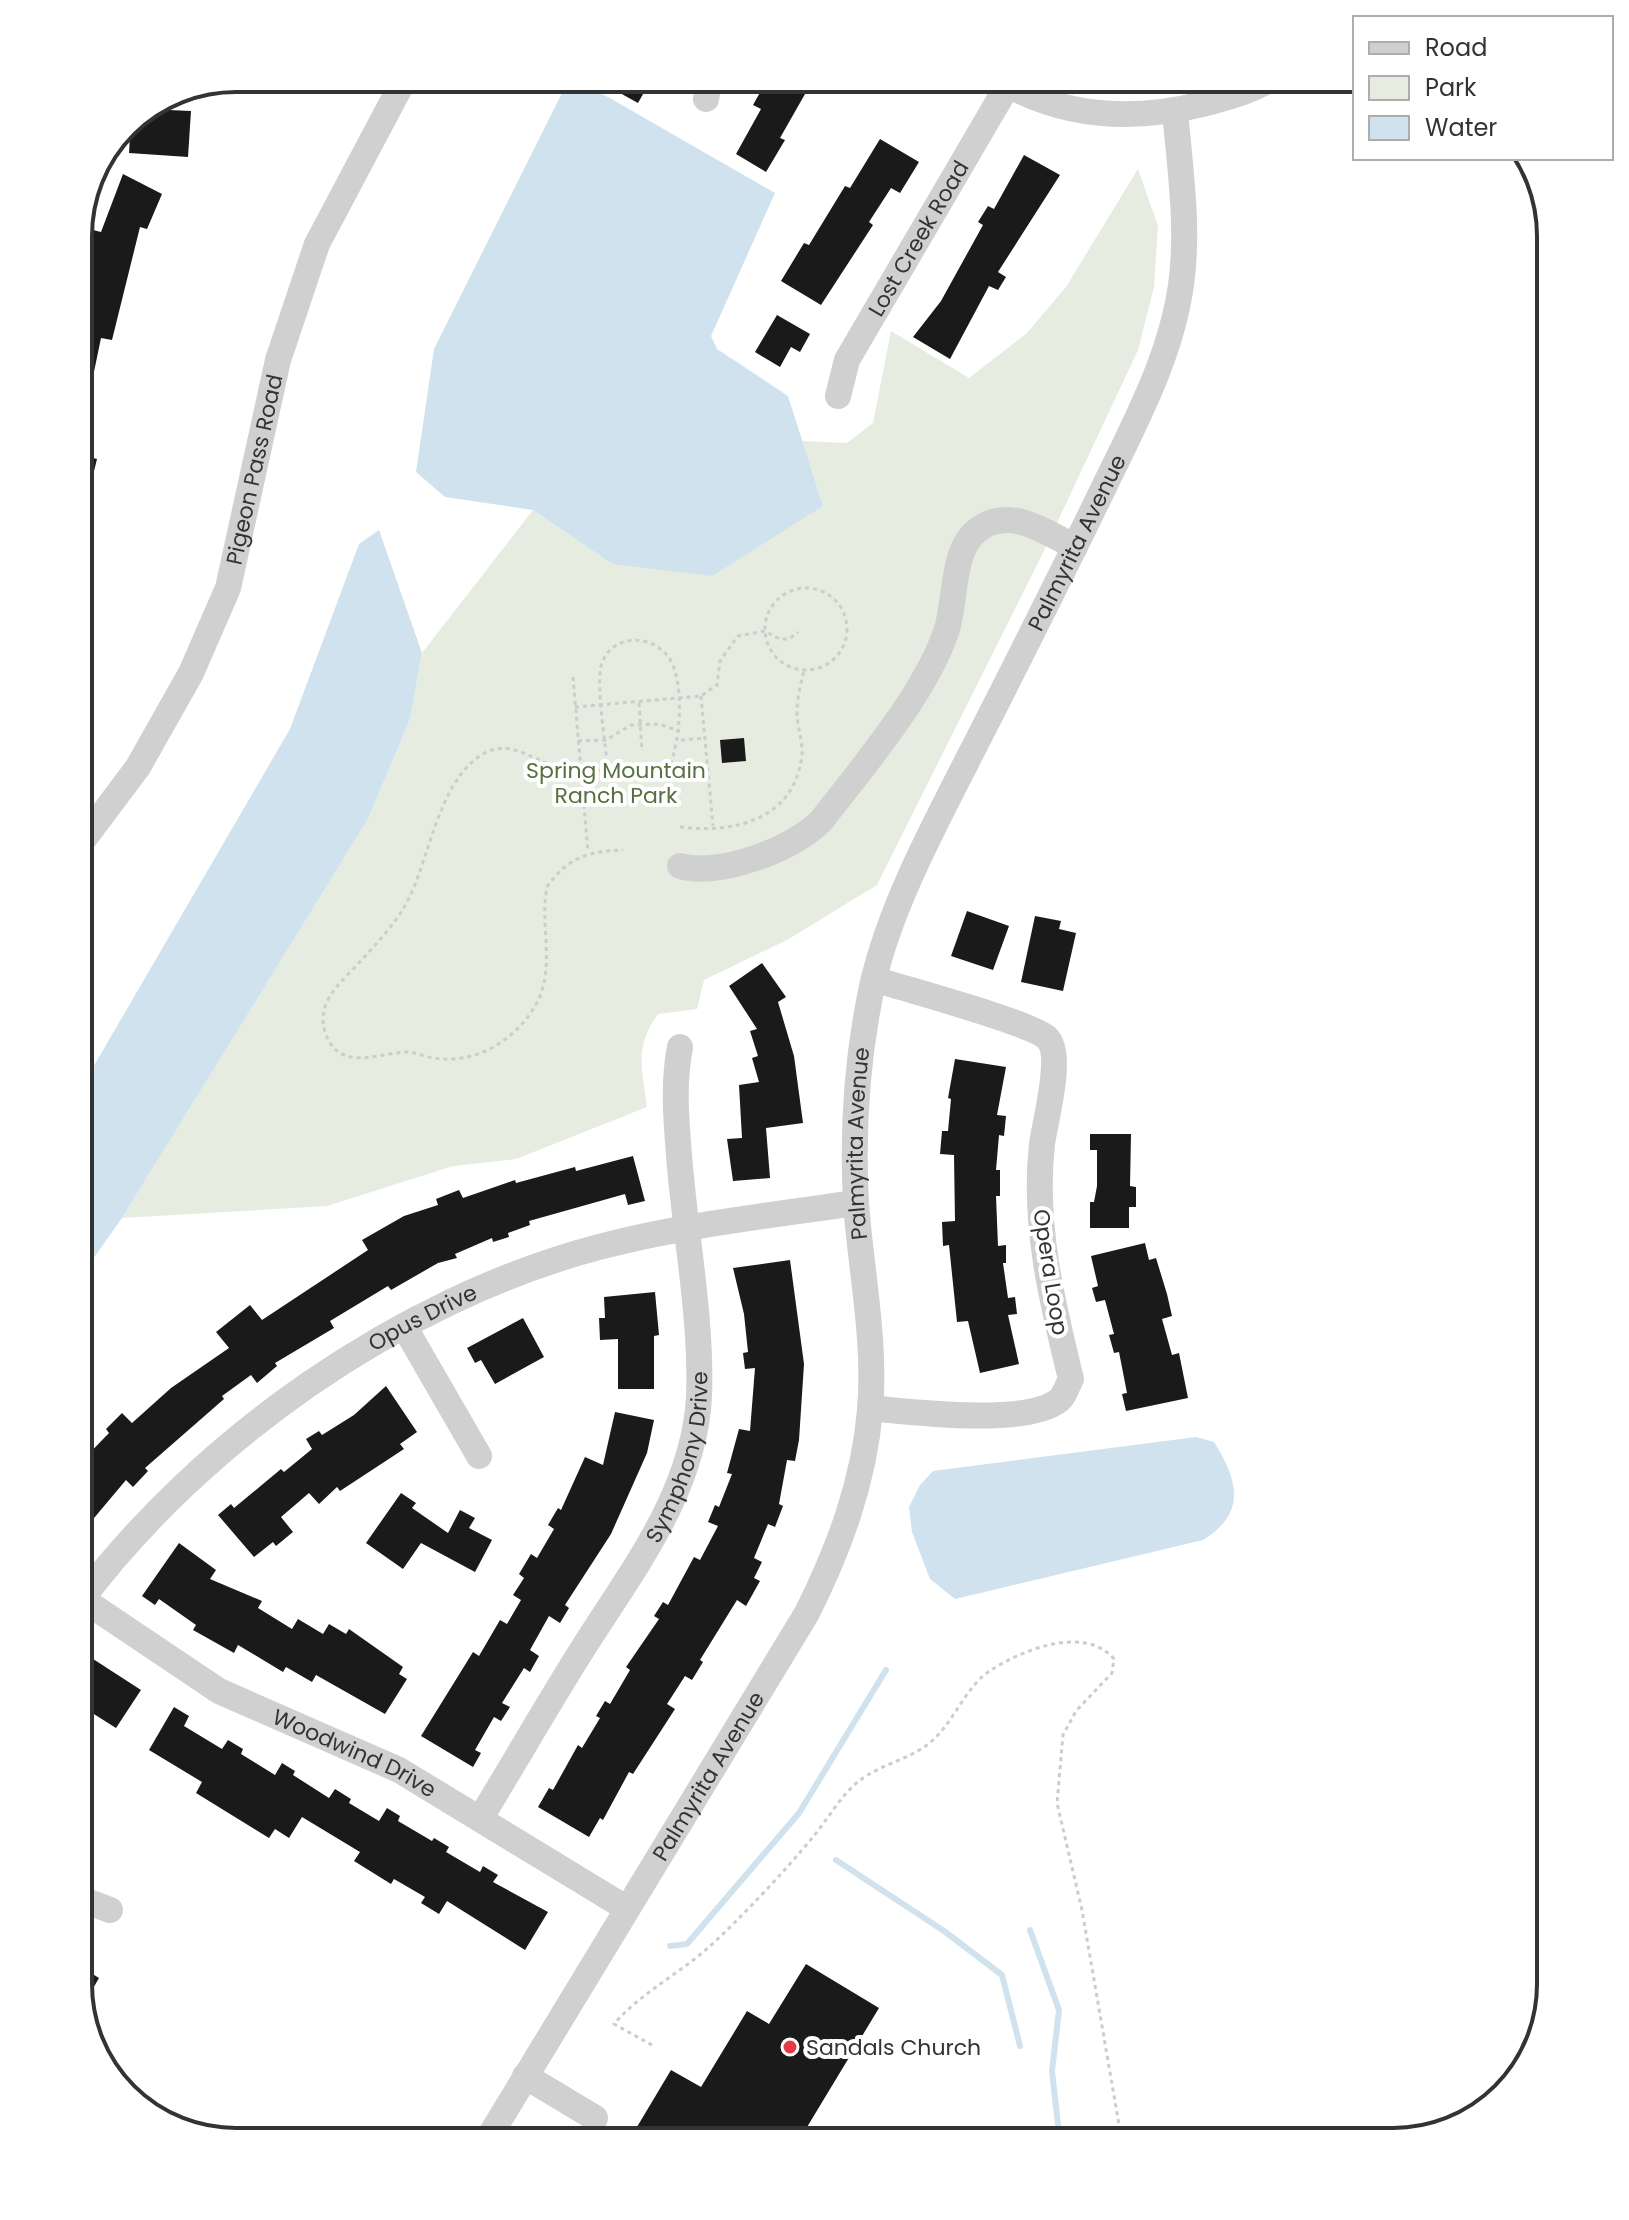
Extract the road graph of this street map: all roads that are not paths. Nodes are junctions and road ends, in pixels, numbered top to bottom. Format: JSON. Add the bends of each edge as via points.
{"nodes":[{"id":1,"x":398,"y":92,"type":"edge"},
{"id":2,"x":999,"y":92,"type":"edge"},
{"id":3,"x":1025,"y":92,"type":"edge"},
{"id":4,"x":1251,"y":92,"type":"edge"},
{"id":5,"x":1175,"y":111,"type":"junction"},
{"id":6,"x":838,"y":396,"type":"dead end"},
{"id":7,"x":1075,"y":547,"type":"junction"},
{"id":8,"x":92,"y":828,"type":"edge"},
{"id":9,"x":680,"y":866,"type":"dead end"},
{"id":10,"x":874,"y":979,"type":"junction"},
{"id":11,"x":680,"y":1047,"type":"dead end"},
{"id":12,"x":856,"y":1203,"type":"junction"},
{"id":13,"x":684,"y":1228,"type":"junction"},
{"id":14,"x":404,"y":1326,"type":"junction"},
{"id":15,"x":870,"y":1408,"type":"junction"},
{"id":16,"x":479,"y":1456,"type":"dead end"},
{"id":17,"x":92,"y":1587,"type":"edge"},
{"id":18,"x":92,"y":1610,"type":"edge"},
{"id":19,"x":480,"y":1819,"type":"junction"},
{"id":20,"x":92,"y":1903,"type":"edge"},
{"id":21,"x":626,"y":1908,"type":"junction"},
{"id":22,"x":110,"y":1910,"type":"dead end"},
{"id":23,"x":525,"y":2076,"type":"junction"},
{"id":24,"x":595,"y":2118,"type":"dead end"},
{"id":25,"x":494,"y":2128,"type":"edge"}],
"edges":[{"from":1,"to":8,"type":"street","name":"Pigeon Pass Road","via":[[317,244],[278,360],[228,588],[191,673],[138,767]]},
{"from":2,"to":6,"type":"street","name":"Lost Creek Road","via":[[847,360]]},
{"from":3,"to":5,"type":"street","via":[[1048,105],[1106,116]]},
{"from":4,"to":5,"type":"street"},
{"from":5,"to":7,"type":"street","name":"Palmyrita Avenue","via":[[1184,213],[1174,317],[1162,361]]},
{"from":7,"to":9,"type":"street","via":[[1022,521],[1008,519],[975,531],[962,550],[952,610],[929,671],[821,821],[775,852],[697,871]]},
{"from":7,"to":10,"type":"street","name":"Palmyrita Avenue","via":[[916,866]]},
{"from":10,"to":12,"type":"street","name":"Palmyrita Avenue","via":[[857,1089]]},
{"from":10,"to":15,"type":"street","name":"Opera Loop","via":[[1017,1025],[1047,1038],[1057,1057],[1041,1148],[1039,1207],[1051,1302],[1071,1379],[1060,1400],[1036,1410],[941,1415]]},
{"from":11,"to":13,"type":"street","name":"Symphony Drive","via":[[673,1081]]},
{"from":12,"to":13,"type":"street","name":"Opus Drive"},
{"from":12,"to":15,"type":"street","name":"Palmyrita Avenue","via":[[871,1348]]},
{"from":13,"to":14,"type":"street","name":"Opus Drive","via":[[597,1247],[536,1268]]},
{"from":13,"to":19,"type":"street","name":"Symphony Drive","via":[[698,1326],[699,1399],[690,1450],[670,1508]]},
{"from":14,"to":16,"type":"street"},
{"from":14,"to":17,"type":"street","name":"Opus Drive","via":[[278,1407],[203,1469],[136,1534]]},
{"from":15,"to":21,"type":"street","name":"Palmyrita Avenue","via":[[860,1472],[830,1568],[760,1693]]},
{"from":18,"to":19,"type":"street","name":"Woodwind Drive","via":[[219,1691],[370,1755]]},
{"from":19,"to":21,"type":"street","name":"Woodwind Drive"},
{"from":20,"to":22,"type":"street"},
{"from":21,"to":23,"type":"street","name":"Palmyrita Avenue"},
{"from":23,"to":24,"type":"street"},
{"from":23,"to":25,"type":"street","name":"Palmyrita Avenue"}]}
